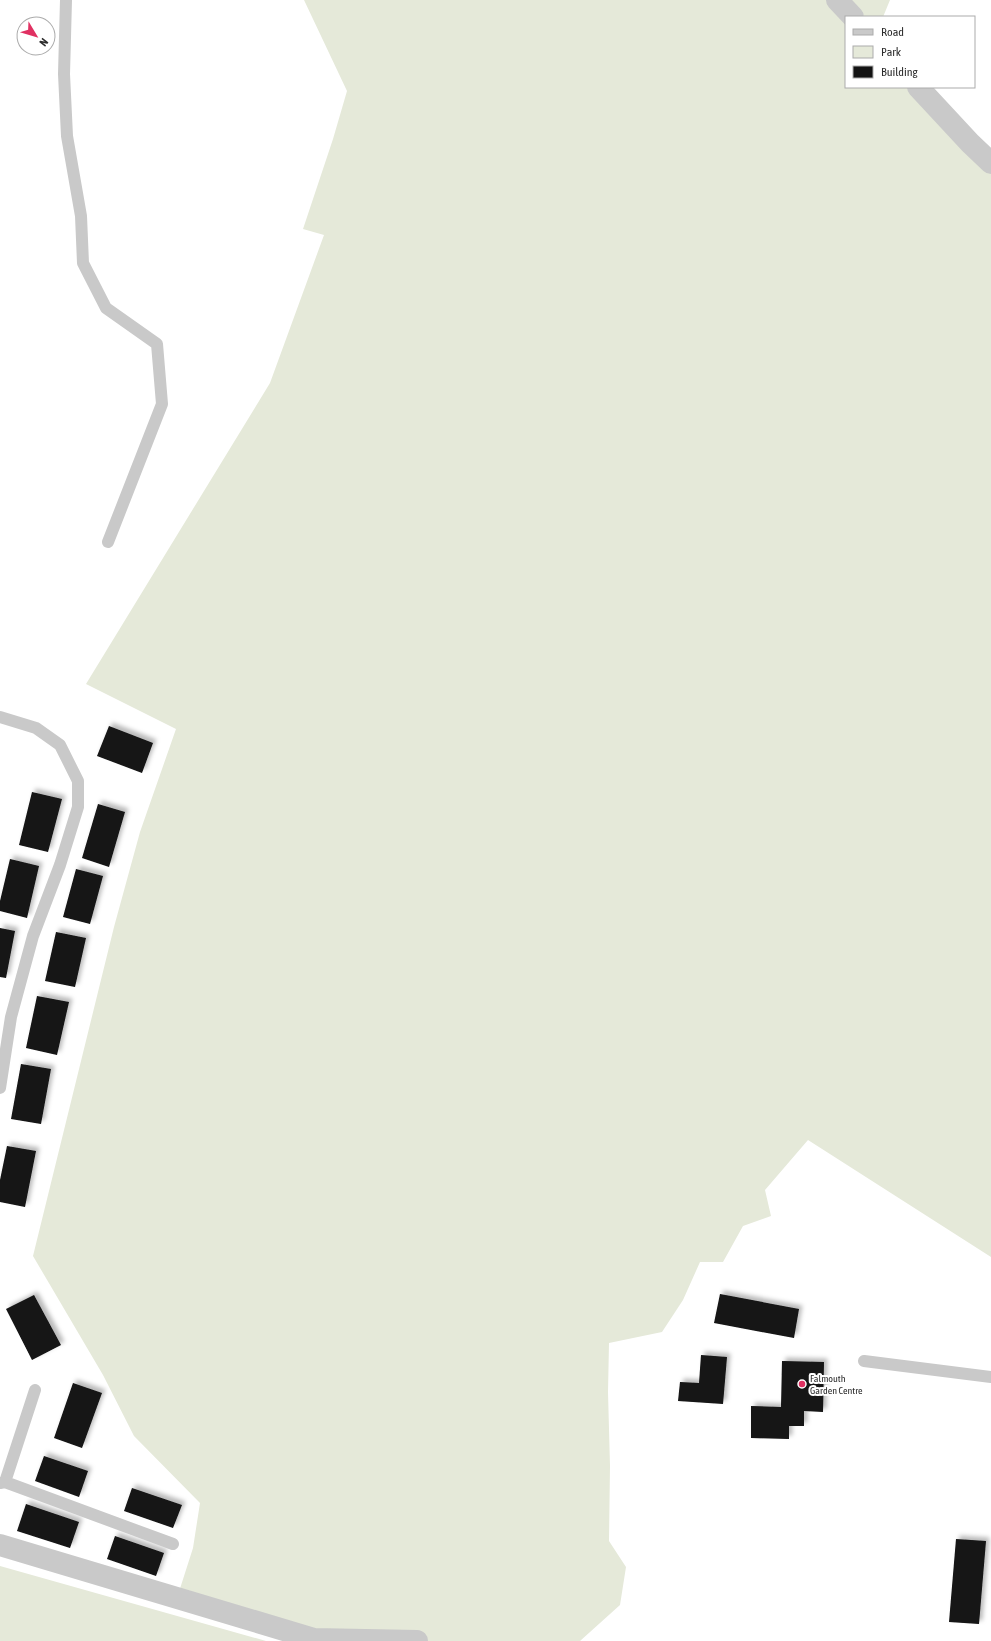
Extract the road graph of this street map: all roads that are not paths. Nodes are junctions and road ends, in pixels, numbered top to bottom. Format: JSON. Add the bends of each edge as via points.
{"nodes":[{"id":1,"x":66,"y":0,"type":"edge"},
{"id":2,"x":837,"y":0,"type":"edge"},
{"id":3,"x":852,"y":16,"type":"edge"},
{"id":4,"x":919,"y":88,"type":"edge"},
{"id":5,"x":991,"y":164,"type":"edge"},
{"id":6,"x":108,"y":542,"type":"dead end"},
{"id":7,"x":0,"y":717,"type":"edge"},
{"id":8,"x":0,"y":1088,"type":"edge"},
{"id":9,"x":864,"y":1361,"type":"dead end"},
{"id":10,"x":991,"y":1377,"type":"edge"},
{"id":11,"x":36,"y":1390,"type":"dead end"},
{"id":12,"x":3,"y":1482,"type":"edge"},
{"id":13,"x":173,"y":1544,"type":"dead end"},
{"id":14,"x":0,"y":1545,"type":"edge"},
{"id":15,"x":417,"y":1641,"type":"edge"}],
"edges":[{"from":1,"to":6,"type":"lane","via":[[64,74],[67,136],[81,216],[83,263],[106,308],[157,344],[162,404]]},
{"from":2,"to":3,"type":"street"},
{"from":4,"to":5,"type":"street"},
{"from":7,"to":8,"type":"lane","via":[[36,728],[60,745],[78,781],[78,807],[60,865],[33,936],[11,1017]]},
{"from":9,"to":10,"type":"lane"},
{"from":11,"to":12,"type":"lane"},
{"from":12,"to":13,"type":"lane"},
{"from":14,"to":15,"type":"street","via":[[314,1639]]}]}
